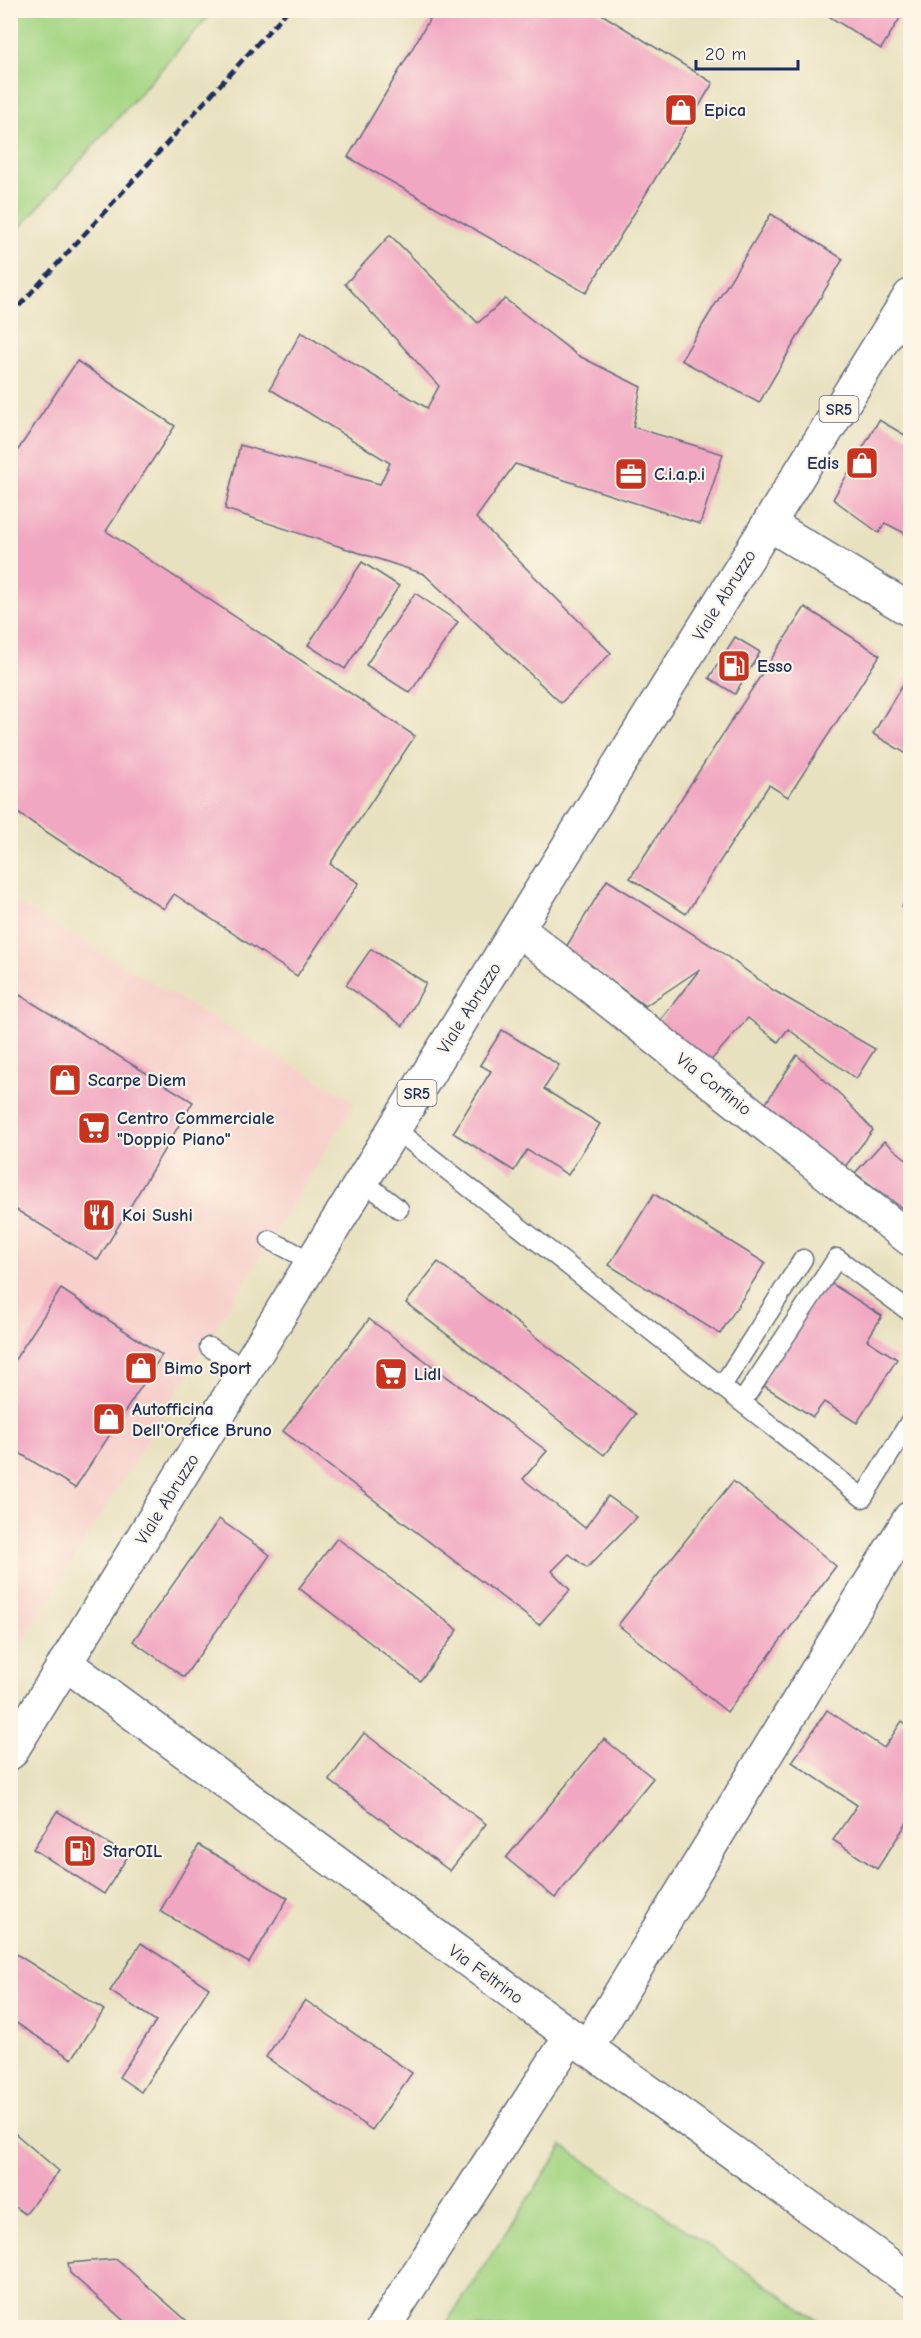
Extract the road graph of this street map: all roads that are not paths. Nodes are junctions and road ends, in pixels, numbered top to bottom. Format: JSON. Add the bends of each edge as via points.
{"nodes":[{"id":1,"x":910,"y":296,"type":"edge"},
{"id":2,"x":769,"y":524,"type":"junction"},
{"id":3,"x":910,"y":610,"type":"edge"},
{"id":4,"x":518,"y":929,"type":"junction"},
{"id":5,"x":395,"y":1129,"type":"junction"},
{"id":6,"x":363,"y":1181,"type":"junction"},
{"id":7,"x":399,"y":1209,"type":"dead end"},
{"id":8,"x":910,"y":1239,"type":"edge"},
{"id":9,"x":270,"y":1240,"type":"dead end"},
{"id":10,"x":802,"y":1259,"type":"dead end"},
{"id":11,"x":313,"y":1262,"type":"junction"},
{"id":12,"x":910,"y":1312,"type":"edge"},
{"id":13,"x":209,"y":1347,"type":"dead end"},
{"id":14,"x":247,"y":1370,"type":"junction"},
{"id":15,"x":722,"y":1386,"type":"junction"},
{"id":16,"x":742,"y":1402,"type":"junction"},
{"id":17,"x":910,"y":1420,"type":"edge"},
{"id":18,"x":910,"y":1518,"type":"edge"},
{"id":19,"x":65,"y":1663,"type":"junction"},
{"id":20,"x":10,"y":1753,"type":"edge"},
{"id":21,"x":579,"y":2042,"type":"junction"},
{"id":22,"x":910,"y":2280,"type":"edge"},
{"id":23,"x":383,"y":2328,"type":"edge"}],
"edges":[{"from":1,"to":2,"type":"street","name":"Viale Abruzzo","number":"SR5"},
{"from":2,"to":3,"type":"street"},
{"from":2,"to":4,"type":"street","name":"Viale Abruzzo","number":"SR5"},
{"from":4,"to":5,"type":"street","name":"Viale Abruzzo","number":"SR5"},
{"from":4,"to":8,"type":"street","name":"Via Corfinio"},
{"from":5,"to":6,"type":"street","name":"Viale Abruzzo","number":"SR5"},
{"from":5,"to":15,"type":"lane"},
{"from":6,"to":7,"type":"lane"},
{"from":6,"to":11,"type":"street","name":"Viale Abruzzo","number":"SR5"},
{"from":9,"to":11,"type":"lane"},
{"from":10,"to":15,"type":"lane"},
{"from":11,"to":14,"type":"street","name":"Viale Abruzzo","number":"SR5"},
{"from":12,"to":16,"type":"lane","via":[[837,1258]]},
{"from":13,"to":14,"type":"lane"},
{"from":14,"to":19,"type":"street","name":"Viale Abruzzo","number":"SR5"},
{"from":15,"to":16,"type":"lane"},
{"from":16,"to":17,"type":"lane","via":[[863,1498]]},
{"from":18,"to":21,"type":"street"},
{"from":19,"to":20,"type":"street","name":"Viale Abruzzo","number":"SR5"},
{"from":19,"to":21,"type":"street","name":"Via Feltrino"},
{"from":21,"to":22,"type":"street","name":"Via Feltrino"},
{"from":21,"to":23,"type":"street"}]}
